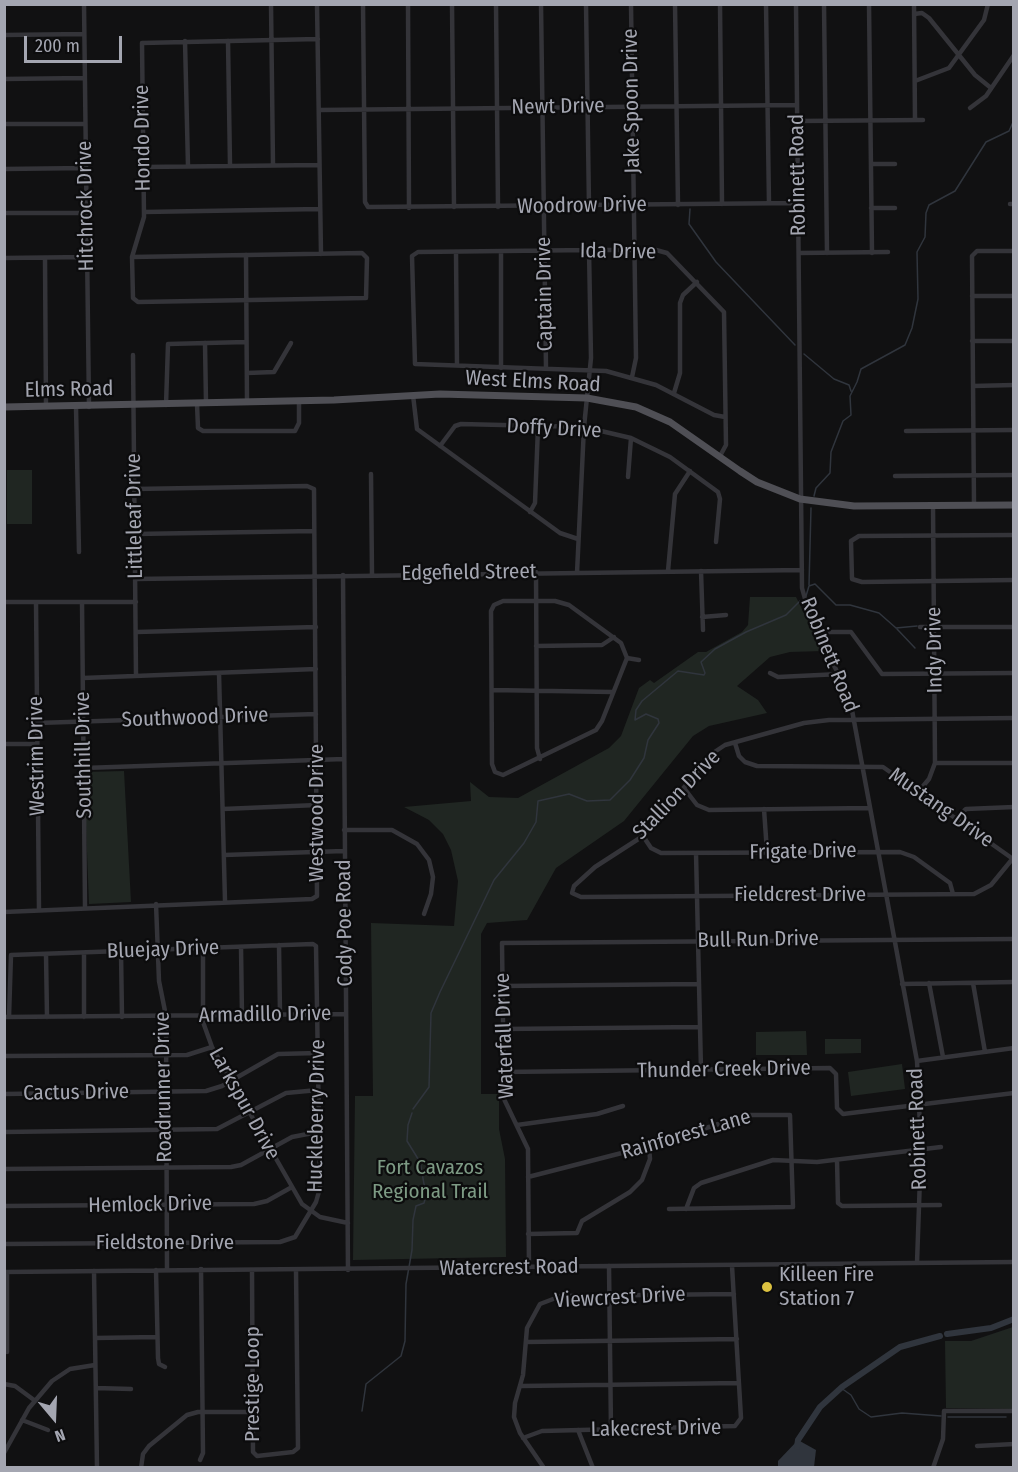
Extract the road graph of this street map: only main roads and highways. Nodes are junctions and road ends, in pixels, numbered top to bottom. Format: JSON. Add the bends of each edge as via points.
{"nodes":[{"id":1,"x":134,"y":406,"type":"joint"},
{"id":2,"x":4,"y":408,"type":"edge"},
{"id":3,"x":1014,"y":505,"type":"edge"}],
"edges":[{"from":1,"to":2,"type":"main road","name":"Elms Road"},
{"from":1,"to":3,"type":"main road","name":"West Elms Road","via":[[413,394],[587,398],[636,407],[654,415],[684,430],[758,482],[800,499],[840,505]]}]}
